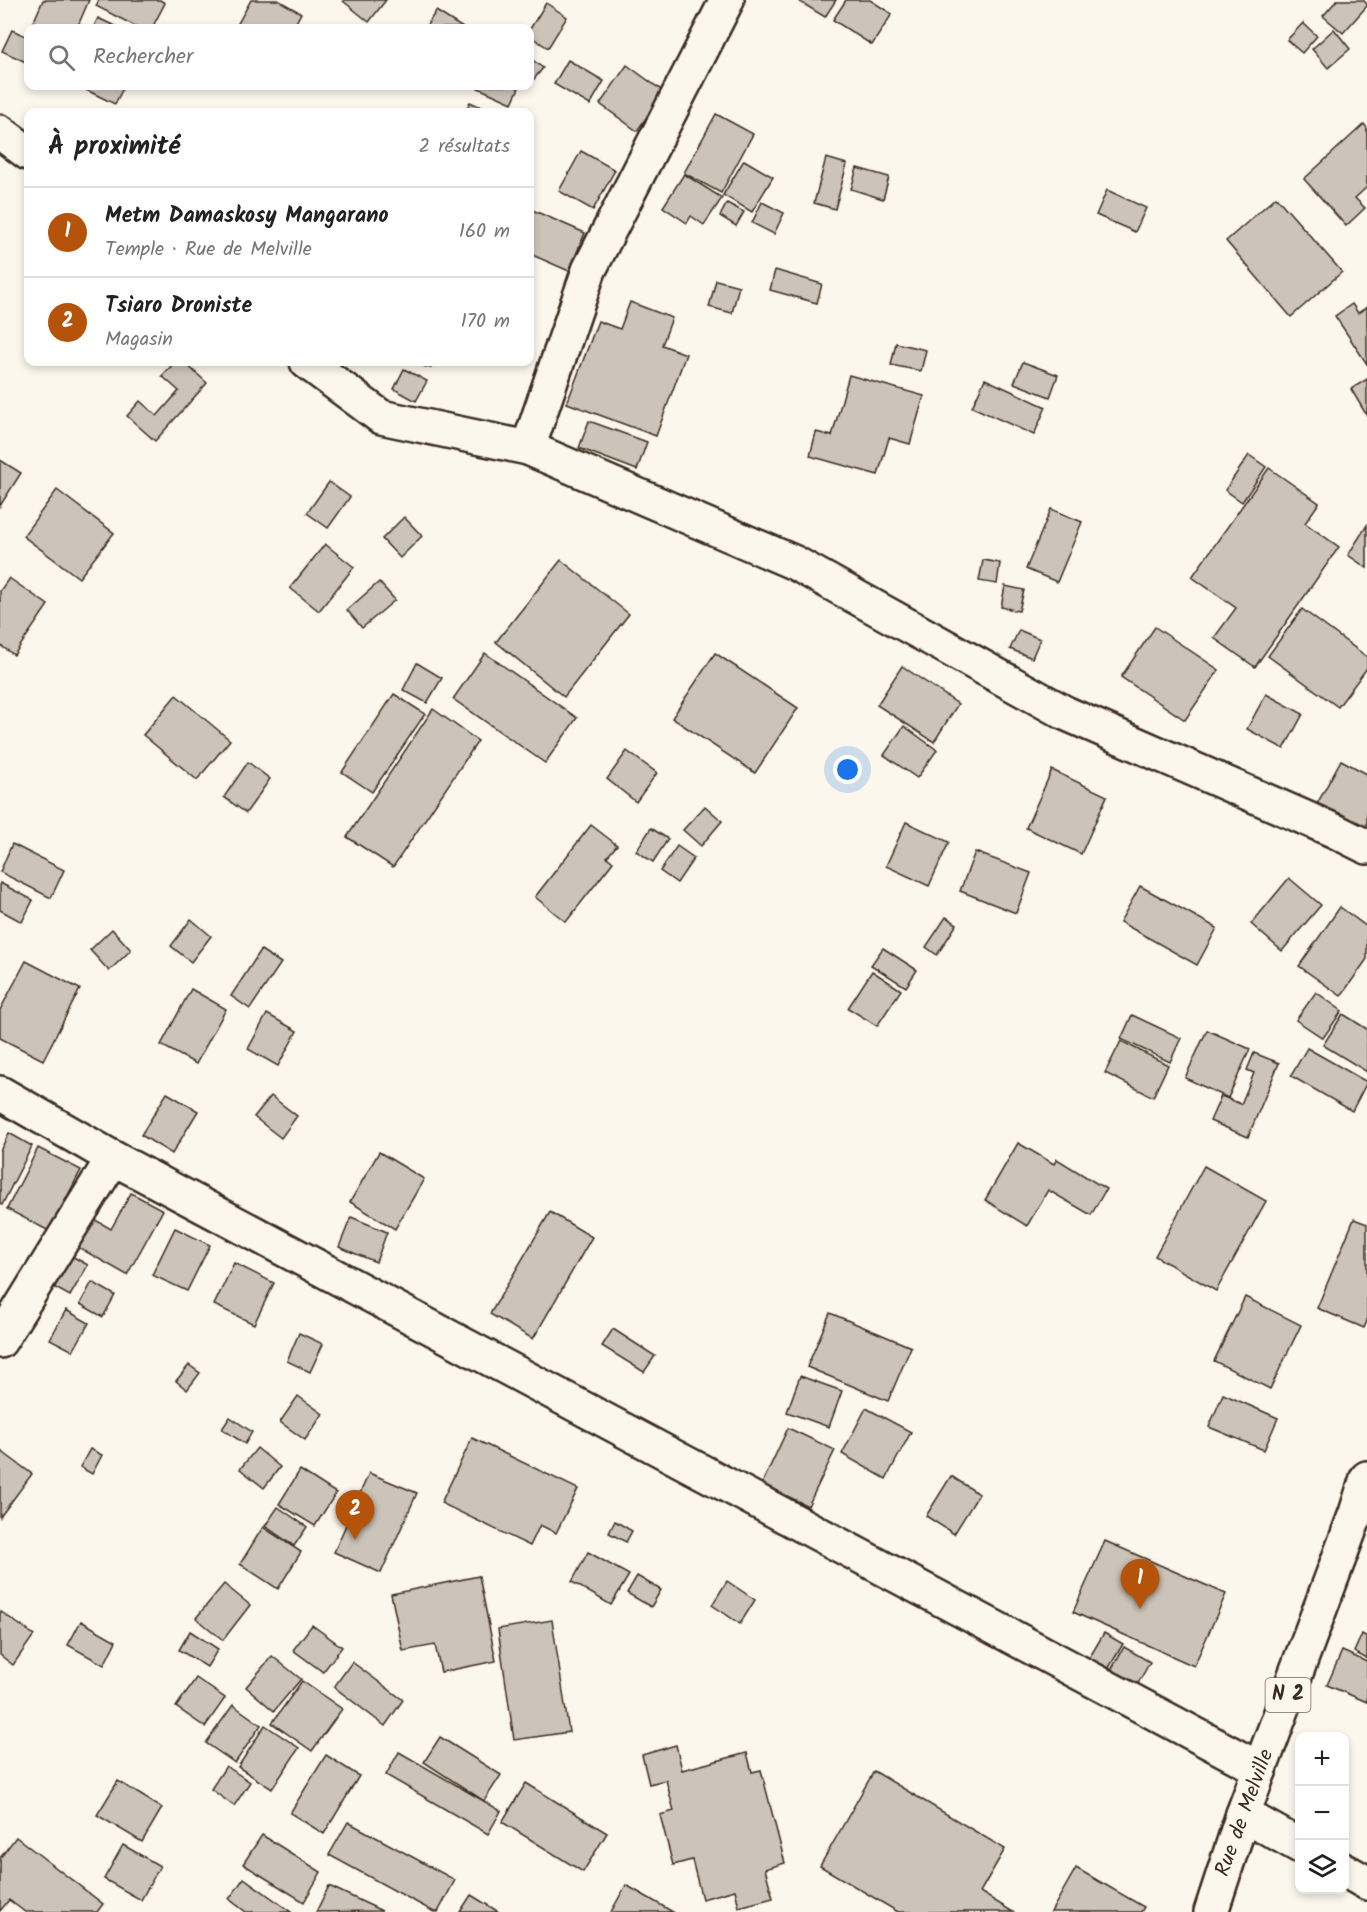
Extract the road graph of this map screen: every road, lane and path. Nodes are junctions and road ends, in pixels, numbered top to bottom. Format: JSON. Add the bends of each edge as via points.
{"nodes":[{"id":1,"x":727,"y":0,"type":"edge"},
{"id":2,"x":0,"y":132,"type":"edge"},
{"id":3,"x":24,"y":150,"type":"edge"},
{"id":4,"x":312,"y":366,"type":"edge"},
{"id":5,"x":528,"y":448,"type":"junction"},
{"id":6,"x":1367,"y":847,"type":"edge"},
{"id":7,"x":0,"y":1093,"type":"edge"},
{"id":8,"x":113,"y":1158,"type":"junction"},
{"id":9,"x":0,"y":1341,"type":"edge"},
{"id":10,"x":1367,"y":1478,"type":"edge"},
{"id":11,"x":1260,"y":1769,"type":"junction"},
{"id":12,"x":1243,"y":1815,"type":"junction"},
{"id":13,"x":1295,"y":1844,"type":"edge"},
{"id":14,"x":1349,"y":1873,"type":"edge"},
{"id":15,"x":1367,"y":1883,"type":"edge"},
{"id":16,"x":1211,"y":1912,"type":"edge"}],
"edges":[{"from":1,"to":5,"type":"street","via":[[589,270]]},
{"from":2,"to":3,"type":"street"},
{"from":4,"to":5,"type":"street","via":[[381,417]]},
{"from":5,"to":6,"type":"street","via":[[795,563],[1065,713]]},
{"from":7,"to":8,"type":"street"},
{"from":8,"to":9,"type":"street"},
{"from":8,"to":11,"type":"street"},
{"from":10,"to":11,"type":"street","name":"Rue de Melville","number":"N 2"},
{"from":11,"to":12,"type":"street","name":"Rue de Melville","number":"N 2"},
{"from":12,"to":13,"type":"street"},
{"from":12,"to":16,"type":"street","name":"Rue de Melville","number":"N 2"},
{"from":14,"to":15,"type":"street"}]}
